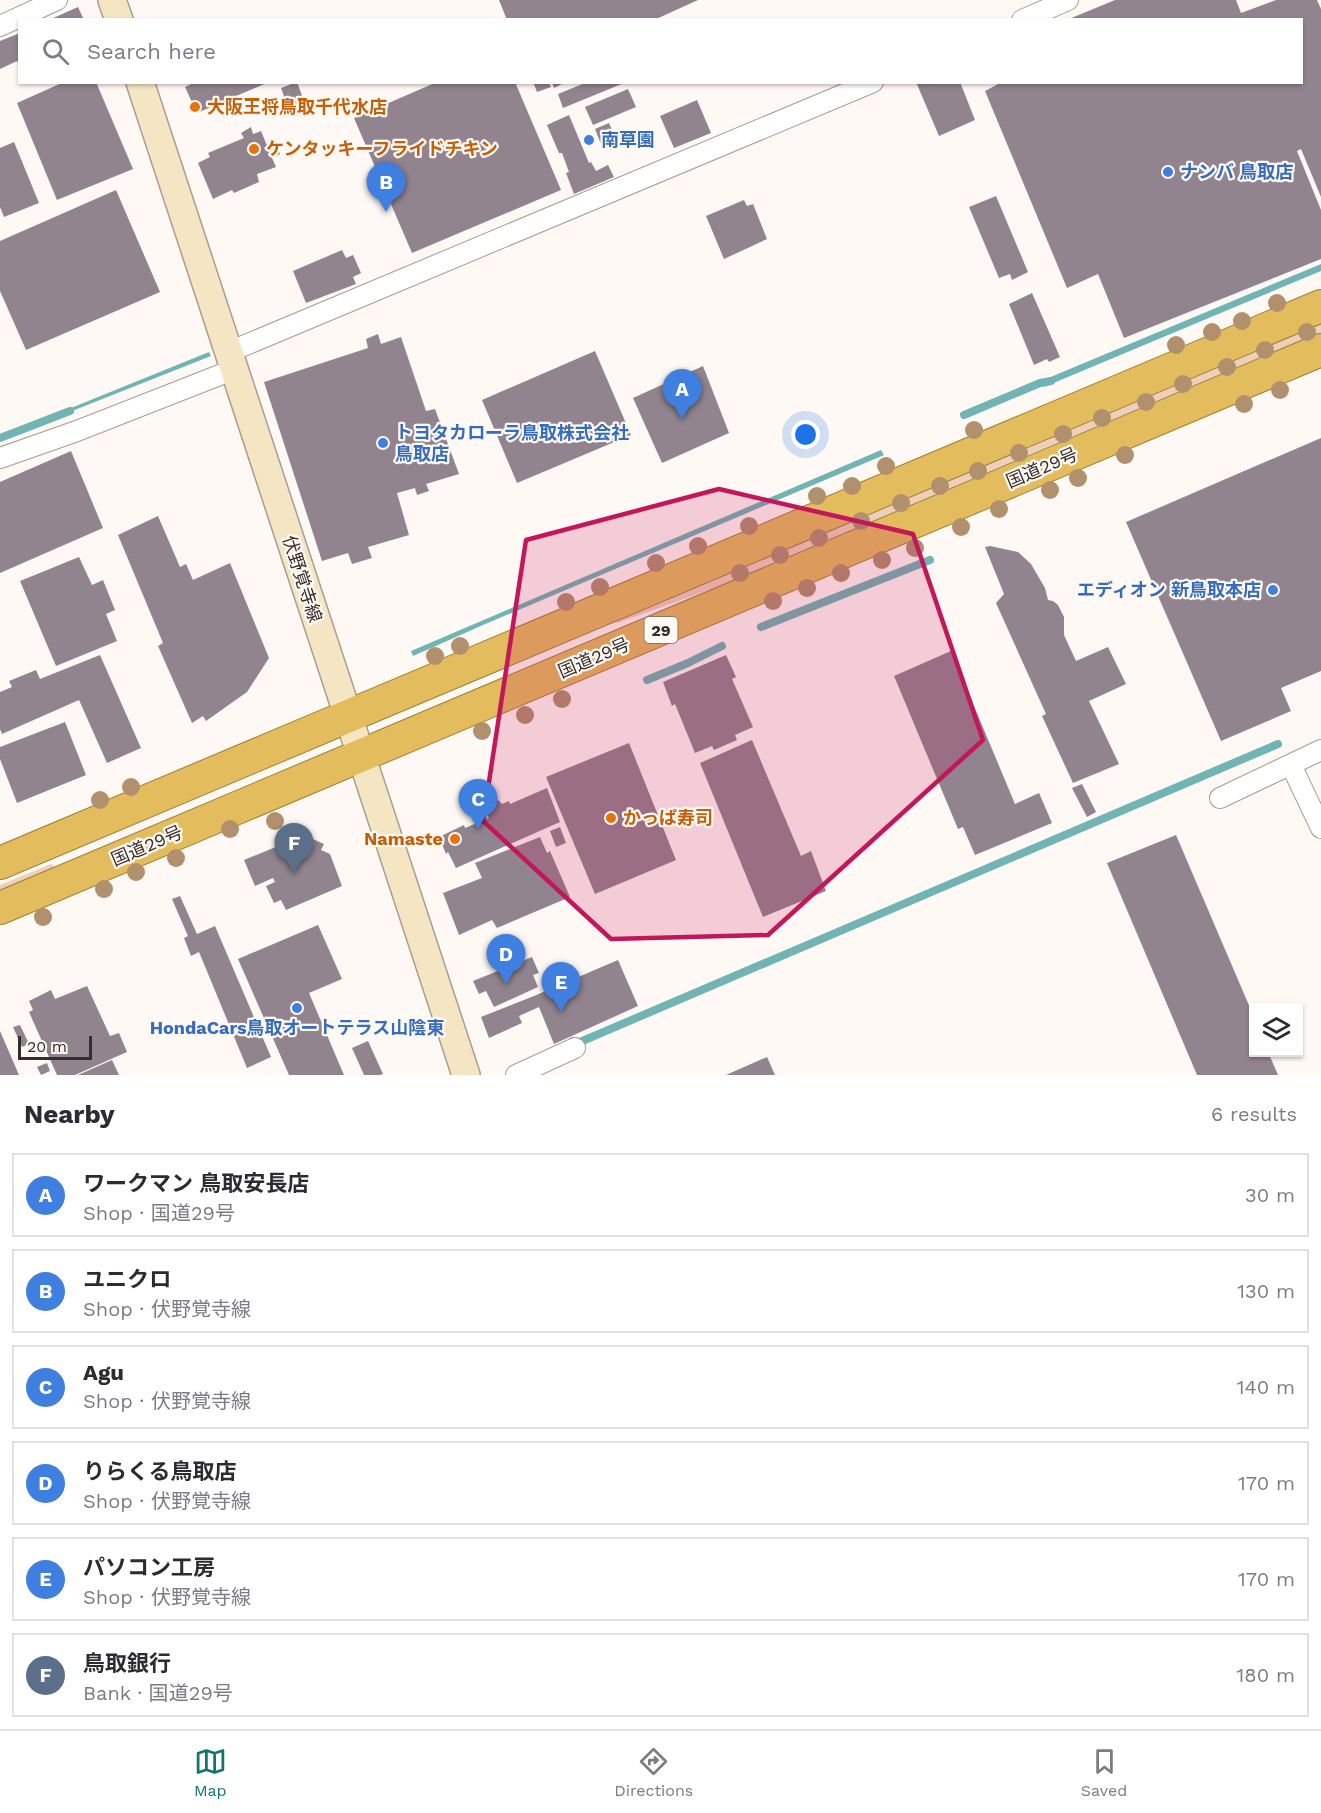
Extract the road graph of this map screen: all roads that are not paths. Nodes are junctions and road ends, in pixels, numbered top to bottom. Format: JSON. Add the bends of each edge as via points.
{"nodes":[{"id":1,"x":57,"y":0,"type":"edge"},
{"id":2,"x":112,"y":0,"type":"edge"},
{"id":3,"x":1068,"y":0,"type":"edge"},
{"id":4,"x":118,"y":18,"type":"edge"},
{"id":5,"x":1027,"y":18,"type":"edge"},
{"id":6,"x":0,"y":26,"type":"edge"},
{"id":7,"x":141,"y":84,"type":"edge"},
{"id":8,"x":868,"y":84,"type":"edge"},
{"id":9,"x":1321,"y":306,"type":"edge"},
{"id":10,"x":1321,"y":350,"type":"edge"},
{"id":11,"x":232,"y":361,"type":"junction"},
{"id":12,"x":0,"y":458,"type":"edge"},
{"id":13,"x":348,"y":717,"type":"junction"},
{"id":14,"x":1321,"y":750,"type":"edge"},
{"id":15,"x":361,"y":756,"type":"junction"},
{"id":16,"x":1291,"y":765,"type":"junction"},
{"id":17,"x":1220,"y":798,"type":"dead end"},
{"id":18,"x":1321,"y":828,"type":"edge"},
{"id":19,"x":0,"y":863,"type":"edge"},
{"id":20,"x":0,"y":908,"type":"edge"},
{"id":21,"x":576,"y":1048,"type":"dead end"},
{"id":22,"x":466,"y":1075,"type":"edge"},
{"id":23,"x":516,"y":1075,"type":"edge"}],
"edges":[{"from":1,"to":6,"type":"street"},
{"from":2,"to":4,"type":"main road"},
{"from":3,"to":5,"type":"street"},
{"from":7,"to":11,"type":"main road","name":"伏野覚寺線"},
{"from":8,"to":11,"type":"street"},
{"from":9,"to":13,"type":"highway","number":"29"},
{"from":10,"to":15,"type":"highway","name":"国道29号","number":"29"},
{"from":11,"to":12,"type":"street","via":[[77,430]]},
{"from":11,"to":13,"type":"main road","name":"伏野覚寺線"},
{"from":13,"to":15,"type":"main road","name":"伏野覚寺線"},
{"from":13,"to":19,"type":"highway","number":"29"},
{"from":14,"to":16,"type":"street"},
{"from":15,"to":20,"type":"highway","name":"国道29号","number":"29"},
{"from":15,"to":22,"type":"main road","name":"伏野覚寺線"},
{"from":16,"to":17,"type":"street"},
{"from":16,"to":18,"type":"street"},
{"from":21,"to":23,"type":"street"}]}
